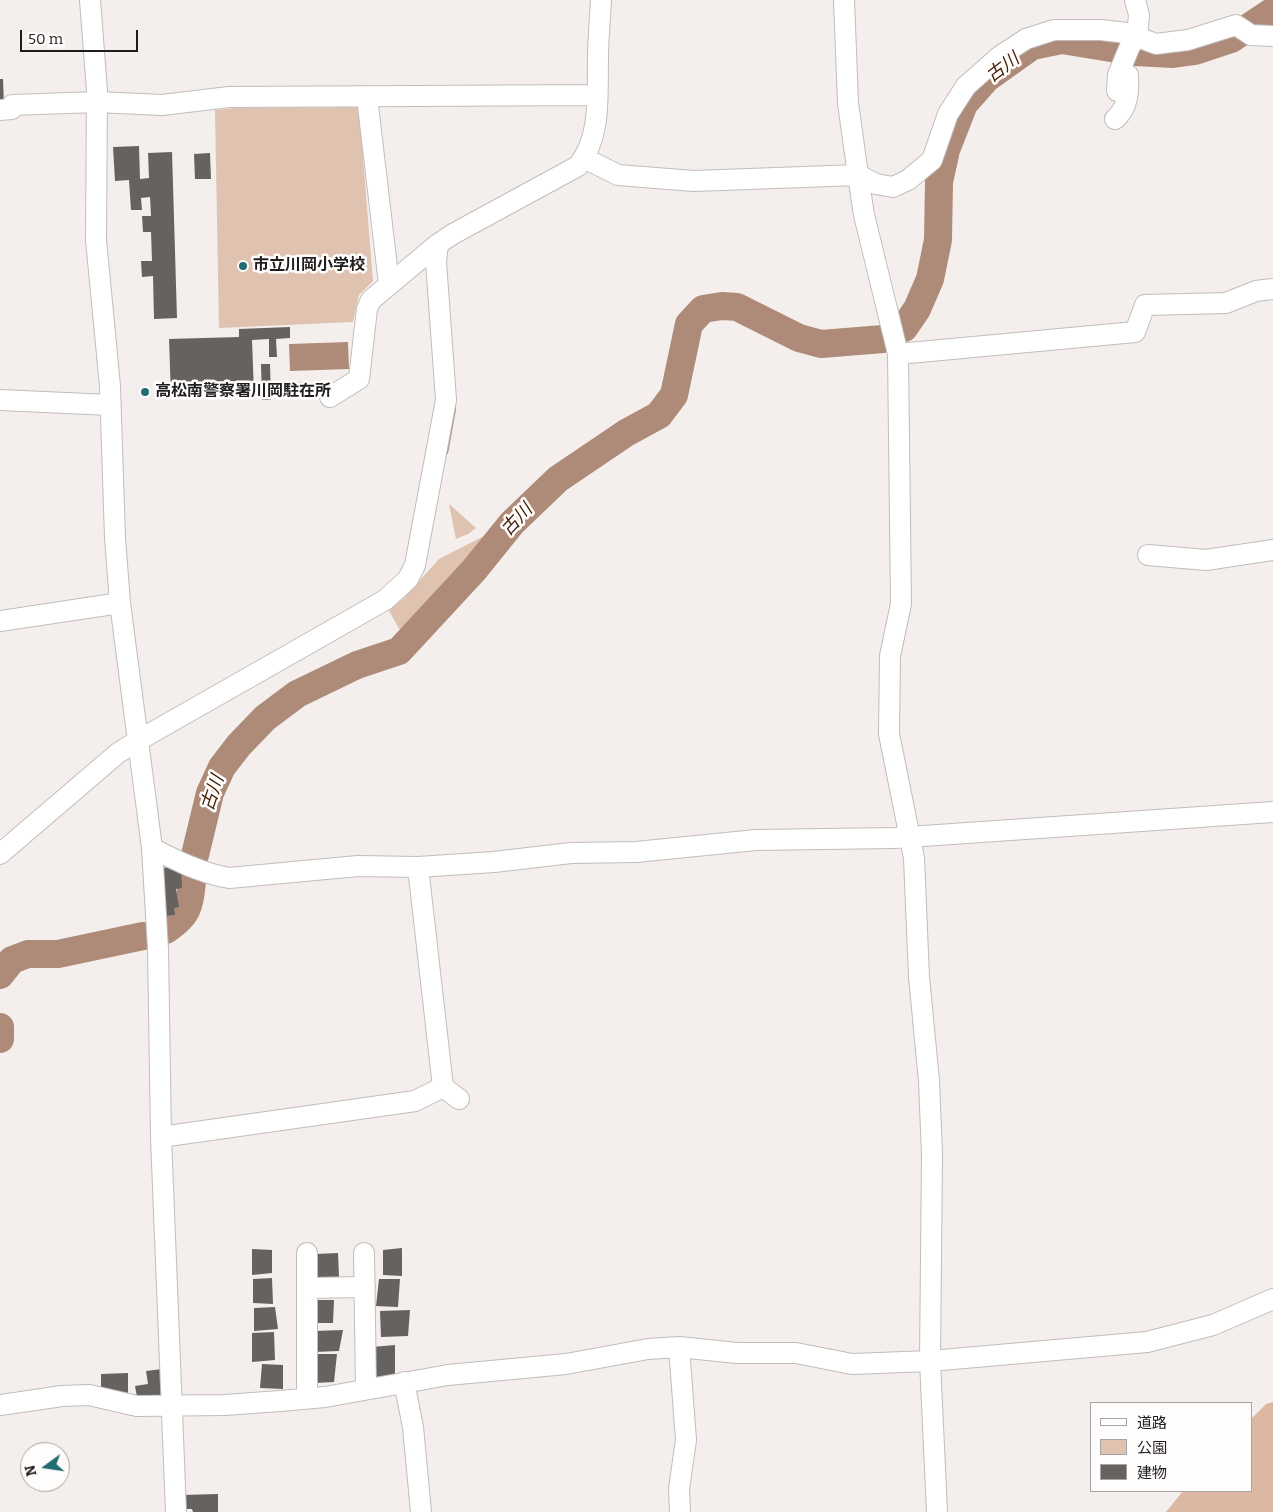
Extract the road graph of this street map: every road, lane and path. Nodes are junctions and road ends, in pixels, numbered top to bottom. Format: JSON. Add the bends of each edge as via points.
{"nodes":[{"id":1,"x":90,"y":0,"type":"edge"},
{"id":2,"x":601,"y":0,"type":"edge"},
{"id":3,"x":844,"y":0,"type":"edge"},
{"id":4,"x":1135,"y":0,"type":"edge"},
{"id":5,"x":1273,"y":36,"type":"edge"},
{"id":6,"x":1131,"y":46,"type":"junction"},
{"id":7,"x":1117,"y":91,"type":"dead end"},
{"id":8,"x":597,"y":95,"type":"junction"},
{"id":9,"x":367,"y":97,"type":"junction"},
{"id":10,"x":97,"y":102,"type":"junction"},
{"id":11,"x":0,"y":110,"type":"edge"},
{"id":12,"x":1115,"y":119,"type":"dead end"},
{"id":13,"x":584,"y":158,"type":"junction"},
{"id":14,"x":858,"y":175,"type":"junction"},
{"id":15,"x":438,"y":244,"type":"junction"},
{"id":16,"x":389,"y":284,"type":"junction"},
{"id":17,"x":1273,"y":289,"type":"edge"},
{"id":18,"x":898,"y":354,"type":"junction"},
{"id":19,"x":330,"y":397,"type":"dead end"},
{"id":20,"x":0,"y":400,"type":"edge"},
{"id":21,"x":110,"y":405,"type":"junction"},
{"id":22,"x":1273,"y":550,"type":"edge"},
{"id":23,"x":1148,"y":555,"type":"dead end"},
{"id":24,"x":120,"y":603,"type":"junction"},
{"id":25,"x":0,"y":621,"type":"edge"},
{"id":26,"x":139,"y":740,"type":"junction"},
{"id":27,"x":1273,"y":812,"type":"edge"},
{"id":28,"x":912,"y":837,"type":"junction"},
{"id":29,"x":152,"y":848,"type":"junction"},
{"id":30,"x":0,"y":854,"type":"edge"},
{"id":31,"x":418,"y":867,"type":"junction"},
{"id":32,"x":442,"y":1088,"type":"junction"},
{"id":33,"x":460,"y":1098,"type":"dead end"},
{"id":34,"x":161,"y":1137,"type":"junction"},
{"id":35,"x":364,"y":1252,"type":"dead end"},
{"id":36,"x":308,"y":1253,"type":"dead end"},
{"id":37,"x":364,"y":1287,"type":"junction"},
{"id":38,"x":307,"y":1288,"type":"junction"},
{"id":39,"x":1273,"y":1299,"type":"edge"},
{"id":40,"x":679,"y":1347,"type":"junction"},
{"id":41,"x":930,"y":1361,"type":"junction"},
{"id":42,"x":404,"y":1382,"type":"junction"},
{"id":43,"x":366,"y":1389,"type":"junction"},
{"id":44,"x":307,"y":1398,"type":"junction"},
{"id":45,"x":172,"y":1404,"type":"junction"},
{"id":46,"x":0,"y":1405,"type":"edge"},
{"id":47,"x":176,"y":1512,"type":"edge"},
{"id":48,"x":421,"y":1512,"type":"edge"},
{"id":49,"x":680,"y":1512,"type":"edge"},
{"id":50,"x":937,"y":1512,"type":"edge"}],
"edges":[{"from":1,"to":10,"type":"street"},
{"from":2,"to":8,"type":"street"},
{"from":3,"to":14,"type":"street","via":[[848,103]]},
{"from":4,"to":6,"type":"street","via":[[1139,15]]},
{"from":5,"to":6,"type":"street","via":[[1243,30]]},
{"from":6,"to":7,"type":"street","via":[[1118,75]]},
{"from":6,"to":12,"type":"street","via":[[1127,100],[1122,113]]},
{"from":6,"to":14,"type":"street","via":[[1126,33],[1100,30],[1054,30],[1026,39],[1000,56],[966,86],[948,114],[932,160],[908,180],[893,187],[876,184]]},
{"from":8,"to":9,"type":"street"},
{"from":8,"to":13,"type":"street","via":[[594,135]]},
{"from":9,"to":10,"type":"street","via":[[230,97],[162,105]]},
{"from":9,"to":16,"type":"street"},
{"from":10,"to":11,"type":"street","via":[[12,105],[12,109]]},
{"from":10,"to":21,"type":"street","via":[[96,240]]},
{"from":13,"to":14,"type":"street","via":[[618,175],[694,180]]},
{"from":13,"to":15,"type":"street","via":[[578,166]]},
{"from":14,"to":18,"type":"street","via":[[864,215]]},
{"from":15,"to":16,"type":"street"},
{"from":15,"to":26,"type":"street","via":[[436,262],[446,400],[415,564],[408,578],[385,600]]},
{"from":16,"to":19,"type":"street","via":[[371,300],[367,309],[359,379]]},
{"from":17,"to":18,"type":"street","via":[[1256,290],[1226,303],[1144,305],[1135,332]]},
{"from":18,"to":28,"type":"street","via":[[901,594],[890,656],[889,734]]},
{"from":20,"to":21,"type":"street"},
{"from":21,"to":24,"type":"street"},
{"from":22,"to":23,"type":"street","via":[[1206,560]]},
{"from":24,"to":25,"type":"street"},
{"from":24,"to":26,"type":"street"},
{"from":26,"to":29,"type":"street"},
{"from":26,"to":30,"type":"street"},
{"from":27,"to":28,"type":"street"},
{"from":28,"to":31,"type":"street","via":[[756,840]]},
{"from":28,"to":41,"type":"street","via":[[932,1155]]},
{"from":29,"to":31,"type":"street","via":[[185,865],[229,878],[358,866]]},
{"from":29,"to":34,"type":"street","via":[[158,949]]},
{"from":31,"to":32,"type":"street"},
{"from":32,"to":33,"type":"street"},
{"from":32,"to":34,"type":"street","via":[[415,1101]]},
{"from":34,"to":45,"type":"street"},
{"from":35,"to":37,"type":"street"},
{"from":36,"to":38,"type":"street"},
{"from":37,"to":38,"type":"street"},
{"from":37,"to":43,"type":"street"},
{"from":38,"to":44,"type":"street"},
{"from":39,"to":41,"type":"street","via":[[1212,1325],[1147,1342]]},
{"from":40,"to":41,"type":"street","via":[[737,1353],[796,1353],[852,1364]]},
{"from":40,"to":42,"type":"street","via":[[648,1349],[566,1364]]},
{"from":40,"to":49,"type":"street","via":[[686,1440],[679,1488]]},
{"from":41,"to":50,"type":"street"},
{"from":42,"to":43,"type":"street"},
{"from":42,"to":48,"type":"street","via":[[413,1428]]},
{"from":43,"to":44,"type":"street"},
{"from":44,"to":45,"type":"street","via":[[225,1405]]},
{"from":45,"to":46,"type":"street","via":[[137,1406],[89,1395]]},
{"from":45,"to":47,"type":"street"}]}
